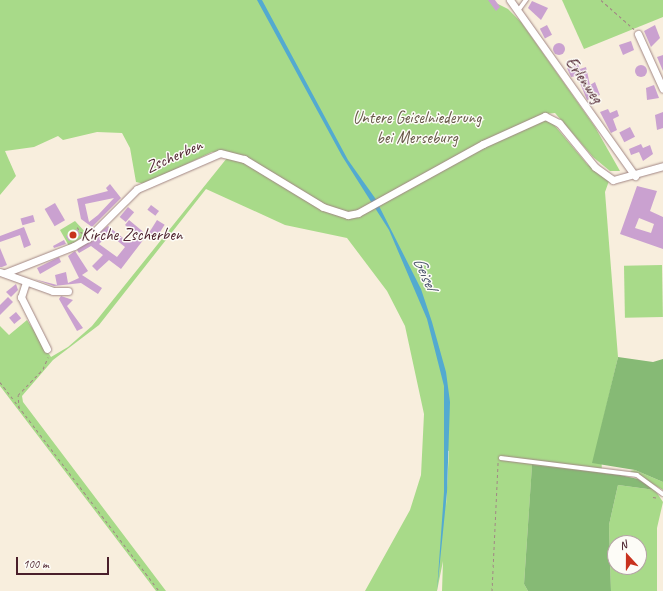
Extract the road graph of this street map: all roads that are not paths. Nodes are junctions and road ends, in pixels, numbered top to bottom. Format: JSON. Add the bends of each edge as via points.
{"nodes":[{"id":1,"x":510,"y":0,"type":"edge"},
{"id":2,"x":526,"y":0,"type":"edge"},
{"id":3,"x":518,"y":12,"type":"junction"},
{"id":4,"x":638,"y":34,"type":"road end"},
{"id":5,"x":663,"y":89,"type":"edge"},
{"id":6,"x":663,"y":166,"type":"edge"},
{"id":7,"x":635,"y":176,"type":"junction"},
{"id":8,"x":2,"y":272,"type":"edge"},
{"id":9,"x":26,"y":282,"type":"junction"},
{"id":10,"x":68,"y":291,"type":"dead end"},
{"id":11,"x":46,"y":349,"type":"road end"},
{"id":12,"x":501,"y":458,"type":"road end"},
{"id":13,"x":663,"y":495,"type":"edge"}],
"edges":[{"from":1,"to":3,"type":"street","name":"Erlenweg"},
{"from":2,"to":3,"type":"lane"},
{"from":3,"to":7,"type":"street","name":"Erlenweg"},
{"from":4,"to":5,"type":"street"},
{"from":6,"to":7,"type":"street"},
{"from":7,"to":8,"type":"street","name":"Zscherben","via":[[613,180],[604,175],[559,123],[545,116],[483,144],[358,213],[338,214],[244,159],[220,153],[137,190],[88,238],[74,246]]},
{"from":8,"to":9,"type":"street"},
{"from":9,"to":10,"type":"street","via":[[53,291]]},
{"from":9,"to":11,"type":"street","via":[[21,297]]},
{"from":12,"to":13,"type":"lane","via":[[637,475]]}]}
